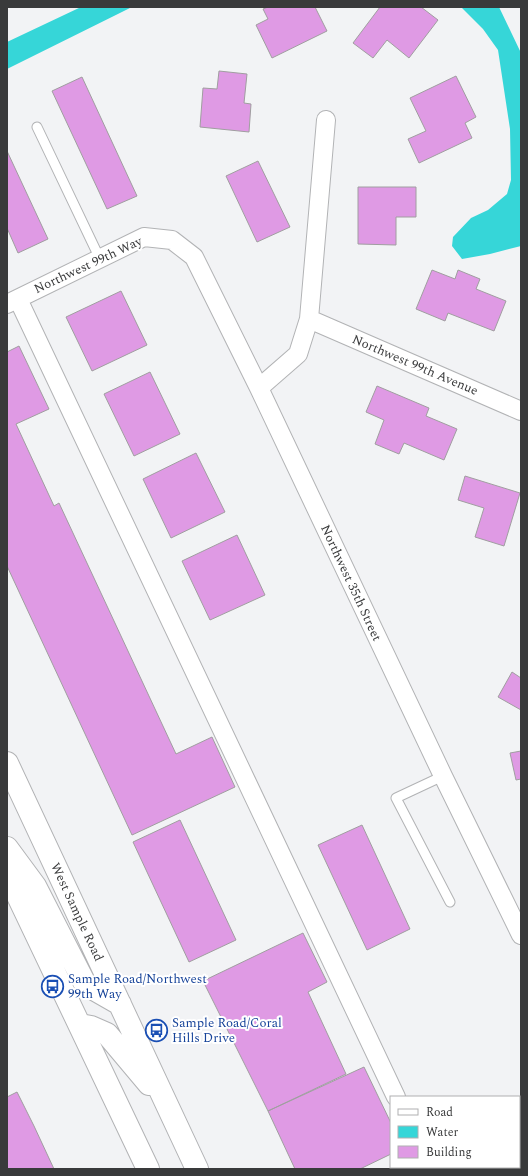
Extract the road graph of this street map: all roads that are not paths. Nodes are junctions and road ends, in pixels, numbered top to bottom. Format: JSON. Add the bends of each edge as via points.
{"nodes":[{"id":1,"x":326,"y":120,"type":"dead end"},
{"id":2,"x":38,"y":127,"type":"dead end"},
{"id":3,"x":172,"y":240,"type":"joint"},
{"id":4,"x":100,"y":259,"type":"junction"},
{"id":5,"x":12,"y":301,"type":"edge"},
{"id":6,"x":309,"y":319,"type":"junction"},
{"id":7,"x":259,"y":388,"type":"junction"},
{"id":8,"x":521,"y":411,"type":"edge"},
{"id":9,"x":7,"y":763,"type":"edge"},
{"id":10,"x":443,"y":776,"type":"junction"},
{"id":11,"x":7,"y":848,"type":"edge"},
{"id":12,"x":7,"y":873,"type":"edge"},
{"id":13,"x":450,"y":902,"type":"dead end"},
{"id":14,"x":521,"y":935,"type":"edge"},
{"id":15,"x":120,"y":1004,"type":"junction"},
{"id":16,"x":80,"y":1025,"type":"junction"},
{"id":17,"x":396,"y":1096,"type":"edge"},
{"id":18,"x":168,"y":1106,"type":"junction"},
{"id":19,"x":148,"y":1169,"type":"edge"},
{"id":20,"x":198,"y":1169,"type":"edge"}],
"edges":[{"from":1,"to":6,"type":"street"},
{"from":2,"to":4,"type":"lane"},
{"from":3,"to":4,"type":"street","name":"Northwest 99th Way","via":[[144,237]]},
{"from":3,"to":7,"type":"street","name":"Northwest 35th Street","via":[[194,257]]},
{"from":4,"to":5,"type":"street","name":"Northwest 99th Way"},
{"from":5,"to":17,"type":"street"},
{"from":6,"to":7,"type":"street","via":[[298,354]]},
{"from":6,"to":8,"type":"street","name":"Northwest 99th Avenue"},
{"from":7,"to":10,"type":"street","name":"Northwest 35th Street"},
{"from":9,"to":15,"type":"main road","name":"West Sample Road"},
{"from":10,"to":13,"type":"lane","via":[[396,798]]},
{"from":10,"to":14,"type":"street","name":"Northwest 35th Street"},
{"from":11,"to":15,"type":"main road","via":[[35,886],[85,984]]},
{"from":12,"to":16,"type":"main road"},
{"from":15,"to":18,"type":"main road","name":"West Sample Road"},
{"from":16,"to":18,"type":"main road","via":[[107,1034]]},
{"from":16,"to":19,"type":"main road"},
{"from":18,"to":20,"type":"main road","name":"West Sample Road"}]}
